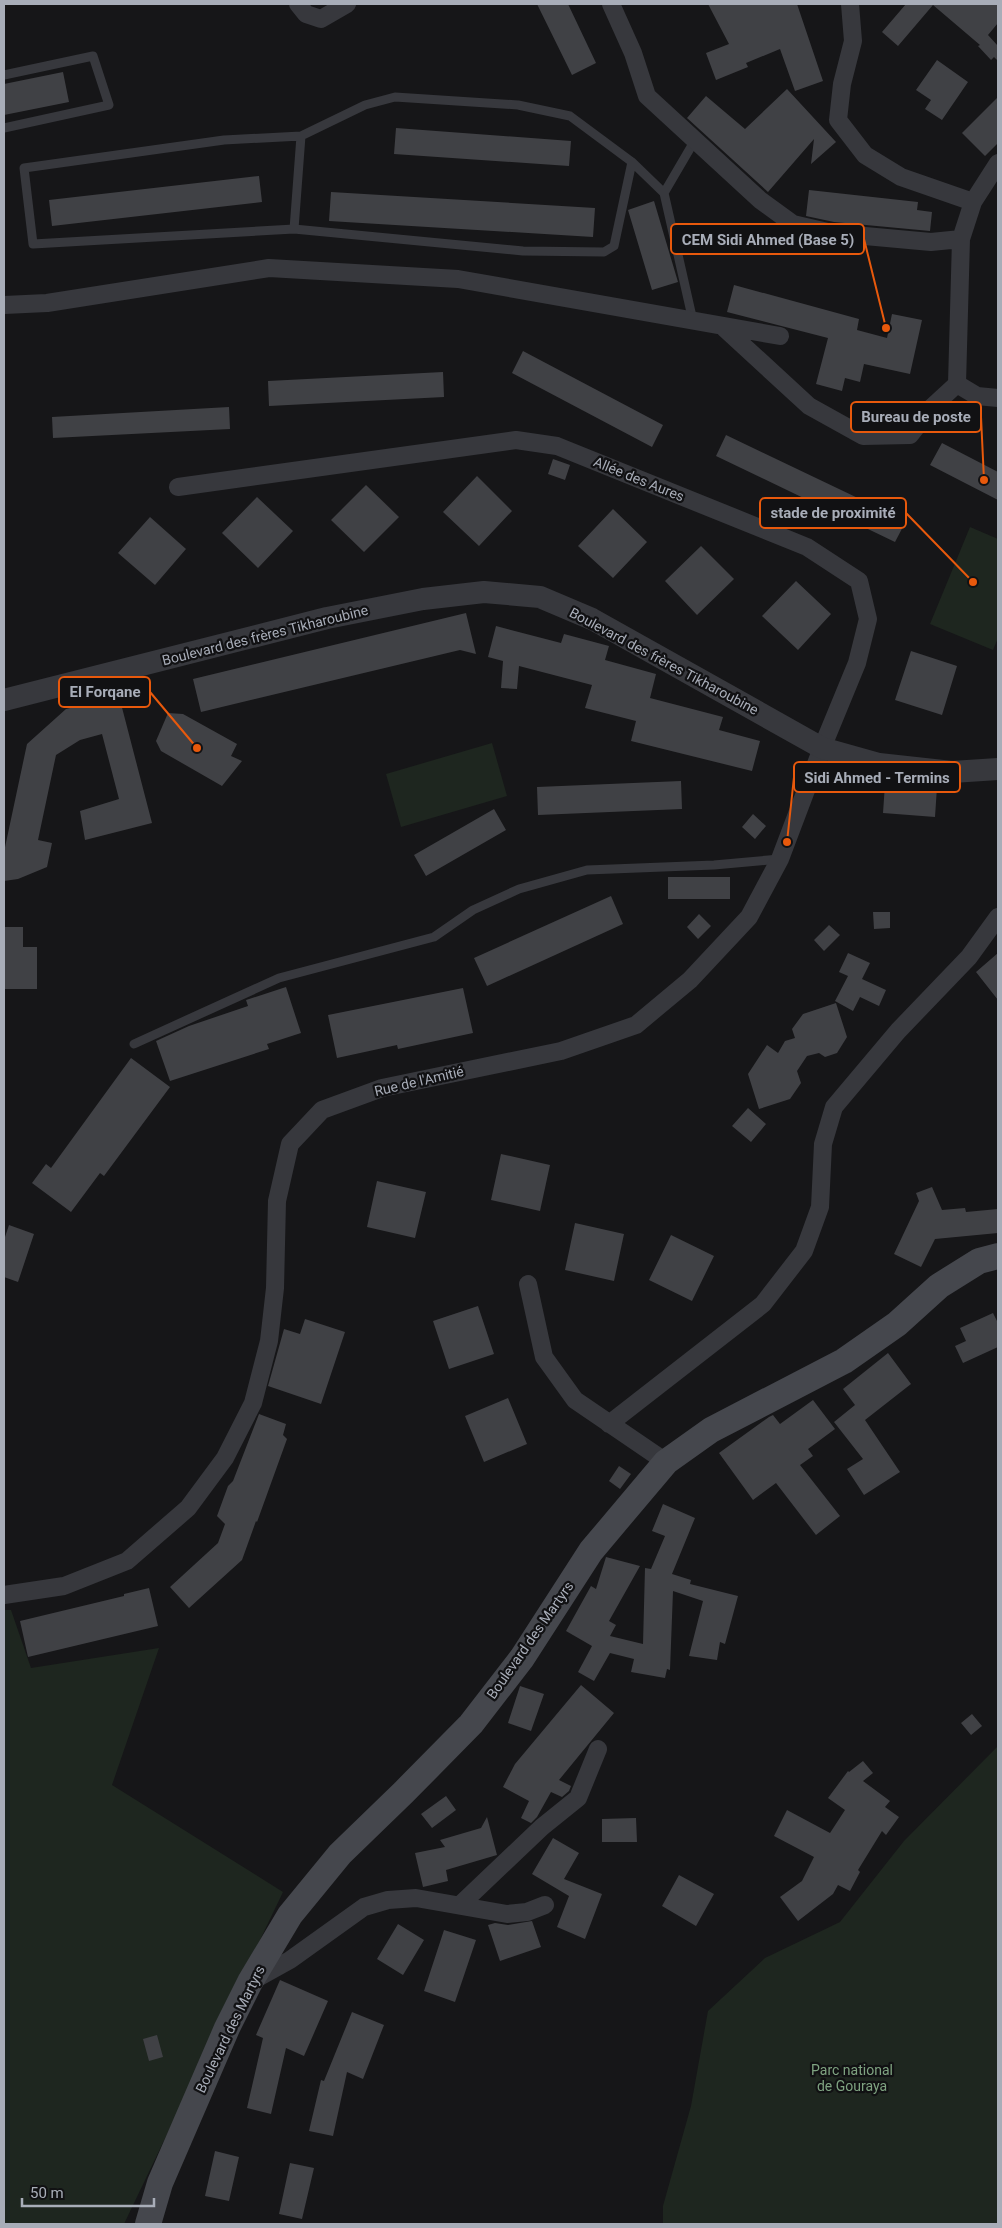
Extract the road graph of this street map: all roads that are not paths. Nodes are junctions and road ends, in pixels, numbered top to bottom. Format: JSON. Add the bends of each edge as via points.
{"nodes":[{"id":1,"x":298,"y":4,"type":"edge"},
{"id":2,"x":347,"y":4,"type":"edge"},
{"id":3,"x":611,"y":4,"type":"edge"},
{"id":4,"x":850,"y":4,"type":"edge"},
{"id":5,"x":4,"y":75,"type":"edge"},
{"id":6,"x":4,"y":128,"type":"edge"},
{"id":7,"x":301,"y":136,"type":"junction"},
{"id":8,"x":695,"y":140,"type":"junction"},
{"id":9,"x":632,"y":162,"type":"junction"},
{"id":10,"x":998,"y":163,"type":"edge"},
{"id":11,"x":664,"y":193,"type":"junction"},
{"id":12,"x":973,"y":202,"type":"junction"},
{"id":13,"x":294,"y":229,"type":"junction"},
{"id":14,"x":961,"y":239,"type":"junction"},
{"id":15,"x":4,"y":305,"type":"edge"},
{"id":16,"x":693,"y":320,"type":"junction"},
{"id":17,"x":722,"y":326,"type":"junction"},
{"id":18,"x":780,"y":336,"type":"dead end"},
{"id":19,"x":957,"y":384,"type":"junction"},
{"id":20,"x":998,"y":398,"type":"edge"},
{"id":21,"x":178,"y":487,"type":"dead end"},
{"id":22,"x":4,"y":700,"type":"edge"},
{"id":23,"x":822,"y":748,"type":"junction"},
{"id":24,"x":998,"y":769,"type":"edge"},
{"id":25,"x":780,"y":859,"type":"junction"},
{"id":26,"x":998,"y":917,"type":"edge"},
{"id":27,"x":134,"y":1044,"type":"dead end"},
{"id":28,"x":998,"y":1256,"type":"edge"},
{"id":29,"x":528,"y":1284,"type":"dead end"},
{"id":30,"x":609,"y":1424,"type":"junction"},
{"id":31,"x":666,"y":1462,"type":"junction"},
{"id":32,"x":4,"y":1595,"type":"edge"},
{"id":33,"x":598,"y":1749,"type":"dead end"},
{"id":34,"x":460,"y":1905,"type":"junction"},
{"id":35,"x":545,"y":1905,"type":"dead end"},
{"id":36,"x":250,"y":1982,"type":"junction"},
{"id":37,"x":148,"y":2224,"type":"edge"}],
"edges":[{"from":1,"to":2,"type":"street","via":[[306,14],[321,19]]},
{"from":3,"to":8,"type":"street","via":[[647,96]]},
{"from":4,"to":12,"type":"street","via":[[853,40],[842,84],[838,120],[865,155],[901,177]]},
{"from":5,"to":6,"type":"lane","via":[[93,56],[109,105]]},
{"from":7,"to":9,"type":"lane","via":[[365,105],[395,97],[518,105],[570,116]]},
{"from":7,"to":13,"type":"lane"},
{"from":7,"to":13,"type":"lane","via":[[224,140],[24,168],[33,244]]},
{"from":8,"to":11,"type":"lane"},
{"from":8,"to":14,"type":"street","via":[[760,200],[794,224],[832,233],[931,242]]},
{"from":9,"to":11,"type":"lane"},
{"from":9,"to":13,"type":"lane","via":[[614,246],[604,252],[523,251]]},
{"from":10,"to":12,"type":"street"},
{"from":11,"to":16,"type":"lane"},
{"from":12,"to":14,"type":"street"},
{"from":14,"to":19,"type":"street"},
{"from":15,"to":16,"type":"street","via":[[47,303],[269,268],[458,279]]},
{"from":16,"to":17,"type":"street"},
{"from":17,"to":18,"type":"street"},
{"from":17,"to":19,"type":"street","via":[[809,406],[863,436],[910,435],[932,407]]},
{"from":19,"to":20,"type":"street","via":[[977,396]]},
{"from":21,"to":23,"type":"street","name":"Allée des Aures","via":[[516,440],[558,446],[808,547],[860,581],[868,619],[857,663]]},
{"from":22,"to":23,"type":"street","name":"Boulevard des frères Tikharoubine","via":[[327,618],[423,599],[484,592],[540,597],[592,619]]},
{"from":23,"to":24,"type":"street","name":"Boulevard des frères Tikharoubine","via":[[878,764],[952,772]]},
{"from":23,"to":25,"type":"street","name":"Rue de l'Amitié"},
{"from":25,"to":27,"type":"lane","via":[[587,870],[520,889],[473,910],[434,937],[279,978]]},
{"from":25,"to":32,"type":"street","name":"Rue de l'Amitié","via":[[749,917],[690,980],[636,1025],[561,1051],[382,1088],[322,1110],[290,1144],[276,1201],[269,1341],[253,1403],[225,1458],[188,1508],[127,1561],[64,1586]]},
{"from":26,"to":30,"type":"street","via":[[969,957],[898,1031],[834,1108],[823,1144],[820,1207],[804,1251],[763,1304]]},
{"from":28,"to":31,"type":"main road","name":"Boulevard des Martyrs","via":[[979,1261],[939,1286],[897,1324],[844,1361],[711,1430]]},
{"from":29,"to":30,"type":"street","via":[[544,1357],[575,1400]]},
{"from":30,"to":31,"type":"street"},
{"from":31,"to":36,"type":"main road","name":"Boulevard des Martyrs","via":[[591,1551],[522,1658],[471,1724],[340,1854],[290,1915]]},
{"from":33,"to":34,"type":"street","via":[[578,1798],[542,1827]]},
{"from":34,"to":35,"type":"street","via":[[507,1914]]},
{"from":34,"to":36,"type":"street","via":[[416,1898],[388,1900],[364,1907],[290,1960]]},
{"from":36,"to":37,"type":"main road","name":"Boulevard des Martyrs","via":[[160,2183]]}]}
